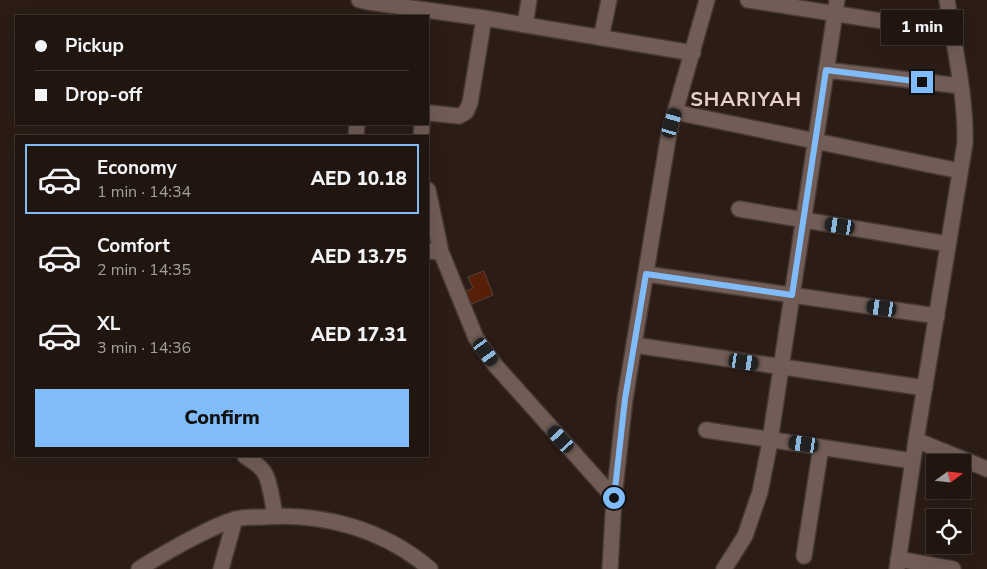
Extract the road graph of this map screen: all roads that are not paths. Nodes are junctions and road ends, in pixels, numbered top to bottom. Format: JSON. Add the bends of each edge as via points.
{"nodes":[{"id":1,"x":530,"y":0,"type":"edge"},
{"id":2,"x":609,"y":0,"type":"edge"},
{"id":3,"x":707,"y":0,"type":"edge"},
{"id":4,"x":748,"y":0,"type":"edge"},
{"id":5,"x":947,"y":0,"type":"edge"},
{"id":6,"x":366,"y":5,"type":"edge"},
{"id":7,"x":836,"y":7,"type":"edge"},
{"id":8,"x":484,"y":18,"type":"junction"},
{"id":9,"x":525,"y":25,"type":"junction"},
{"id":10,"x":952,"y":32,"type":"junction"},
{"id":11,"x":601,"y":38,"type":"junction"},
{"id":12,"x":693,"y":53,"type":"junction"},
{"id":13,"x":826,"y":70,"type":"junction"},
{"id":14,"x":960,"y":86,"type":"junction"},
{"id":15,"x":675,"y":112,"type":"junction"},
{"id":16,"x":429,"y":114,"type":"edge"},
{"id":17,"x":816,"y":141,"type":"junction"},
{"id":18,"x":960,"y":171,"type":"junction"},
{"id":19,"x":429,"y":200,"type":"edge"},
{"id":20,"x":739,"y":209,"type":"dead end"},
{"id":21,"x":804,"y":220,"type":"junction"},
{"id":22,"x":948,"y":244,"type":"junction"},
{"id":23,"x":434,"y":251,"type":"edge"},
{"id":24,"x":646,"y":274,"type":"junction"},
{"id":25,"x":792,"y":295,"type":"junction"},
{"id":26,"x":937,"y":316,"type":"junction"},
{"id":27,"x":634,"y":346,"type":"junction"},
{"id":28,"x":781,"y":367,"type":"junction"},
{"id":29,"x":925,"y":388,"type":"junction"},
{"id":30,"x":706,"y":430,"type":"dead end"},
{"id":31,"x":770,"y":440,"type":"junction"},
{"id":32,"x":916,"y":440,"type":"junction"},
{"id":33,"x":822,"y":447,"type":"junction"},
{"id":34,"x":246,"y":457,"type":"edge"},
{"id":35,"x":913,"y":461,"type":"junction"},
{"id":36,"x":987,"y":469,"type":"edge"},
{"id":37,"x":614,"y":498,"type":"junction"},
{"id":38,"x":275,"y":516,"type":"junction"},
{"id":39,"x":235,"y":519,"type":"junction"},
{"id":40,"x":804,"y":556,"type":"dead end"},
{"id":41,"x":898,"y":564,"type":"edge"},
{"id":42,"x":139,"y":569,"type":"edge"},
{"id":43,"x":220,"y":569,"type":"edge"},
{"id":44,"x":430,"y":569,"type":"edge"},
{"id":45,"x":610,"y":569,"type":"edge"},
{"id":46,"x":724,"y":569,"type":"edge"},
{"id":47,"x":953,"y":569,"type":"edge"}],
"edges":[{"from":1,"to":9,"type":"street"},
{"from":2,"to":11,"type":"street"},
{"from":3,"to":12,"type":"street"},
{"from":4,"to":7,"type":"street"},
{"from":5,"to":10,"type":"street"},
{"from":6,"to":8,"type":"street"},
{"from":7,"to":10,"type":"street"},
{"from":7,"to":13,"type":"street"},
{"from":8,"to":9,"type":"street"},
{"from":8,"to":16,"type":"street","via":[[466,112],[459,116]]},
{"from":9,"to":11,"type":"street"},
{"from":10,"to":14,"type":"street"},
{"from":11,"to":12,"type":"street"},
{"from":12,"to":15,"type":"street"},
{"from":13,"to":14,"type":"street"},
{"from":13,"to":17,"type":"street"},
{"from":14,"to":18,"type":"street","via":[[965,125]]},
{"from":15,"to":17,"type":"street"},
{"from":15,"to":24,"type":"street"},
{"from":17,"to":18,"type":"street"},
{"from":17,"to":21,"type":"street"},
{"from":18,"to":22,"type":"street"},
{"from":19,"to":23,"type":"street"},
{"from":20,"to":21,"type":"street"},
{"from":21,"to":22,"type":"street"},
{"from":21,"to":25,"type":"street"},
{"from":22,"to":26,"type":"street"},
{"from":23,"to":37,"type":"street","via":[[476,338],[495,365]]},
{"from":24,"to":25,"type":"street"},
{"from":24,"to":27,"type":"street"},
{"from":25,"to":26,"type":"street"},
{"from":25,"to":28,"type":"street"},
{"from":26,"to":29,"type":"street"},
{"from":27,"to":28,"type":"street"},
{"from":27,"to":37,"type":"street"},
{"from":28,"to":29,"type":"street"},
{"from":28,"to":31,"type":"street"},
{"from":29,"to":32,"type":"street"},
{"from":30,"to":31,"type":"street"},
{"from":31,"to":33,"type":"street"},
{"from":31,"to":46,"type":"street","via":[[760,492],[745,536]]},
{"from":32,"to":35,"type":"street"},
{"from":32,"to":36,"type":"street"},
{"from":33,"to":35,"type":"street"},
{"from":33,"to":40,"type":"street"},
{"from":34,"to":38,"type":"street","via":[[265,472]]},
{"from":35,"to":41,"type":"street"},
{"from":37,"to":45,"type":"street"},
{"from":38,"to":39,"type":"street"},
{"from":38,"to":44,"type":"street","via":[[315,518],[354,526],[391,542]]},
{"from":39,"to":42,"type":"street","via":[[213,527]]},
{"from":39,"to":43,"type":"street"},
{"from":41,"to":47,"type":"street"}]}
